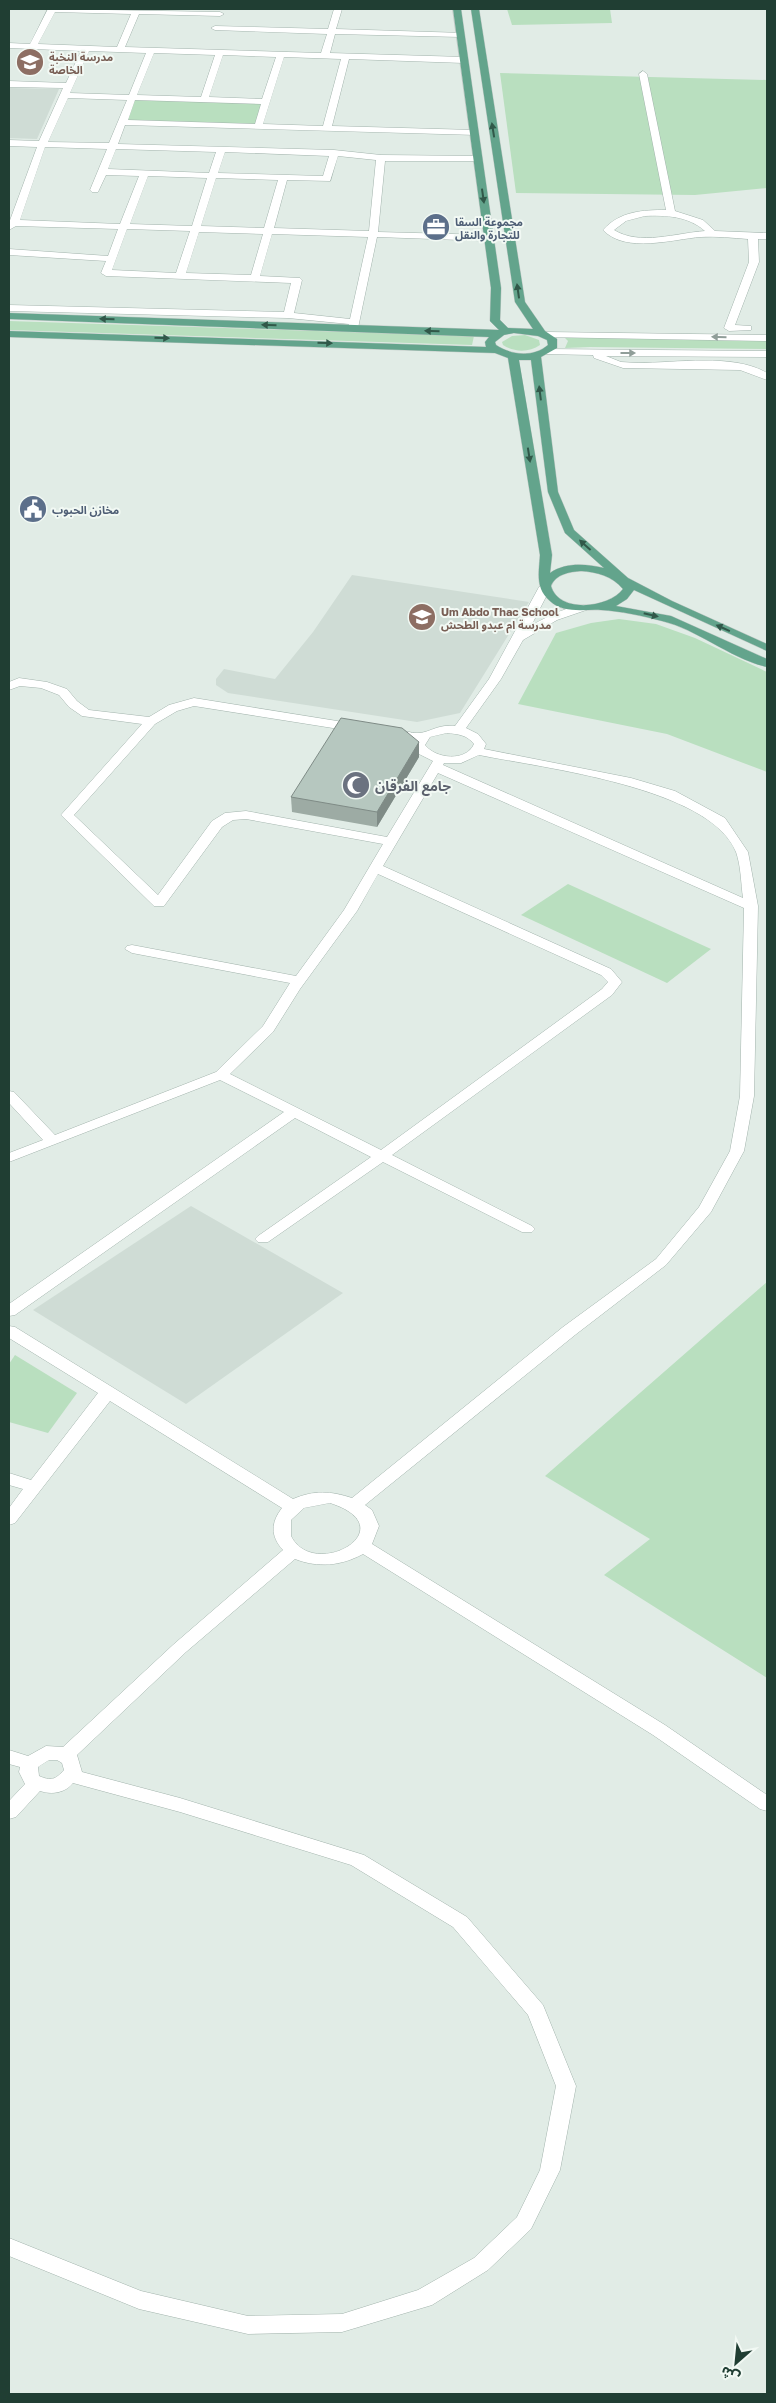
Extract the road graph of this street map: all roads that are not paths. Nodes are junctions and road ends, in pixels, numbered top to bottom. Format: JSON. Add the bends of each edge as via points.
{"nodes":[{"id":1,"x":338,"y":9,"type":"edge"},
{"id":2,"x":457,"y":9,"type":"edge"},
{"id":3,"x":475,"y":9,"type":"edge"},
{"id":4,"x":136,"y":10,"type":"edge"},
{"id":5,"x":221,"y":11,"type":"edge"},
{"id":6,"x":332,"y":31,"type":"junction"},
{"id":7,"x":461,"y":35,"type":"junction"},
{"id":8,"x":211,"y":40,"type":"junction"},
{"id":9,"x":9,"y":46,"type":"edge"},
{"id":10,"x":33,"y":47,"type":"junction"},
{"id":11,"x":86,"y":48,"type":"junction"},
{"id":12,"x":120,"y":50,"type":"junction"},
{"id":13,"x":150,"y":50,"type":"junction"},
{"id":14,"x":220,"y":52,"type":"junction"},
{"id":15,"x":281,"y":54,"type":"junction"},
{"id":16,"x":325,"y":56,"type":"junction"},
{"id":17,"x":346,"y":56,"type":"junction"},
{"id":18,"x":464,"y":60,"type":"junction"},
{"id":19,"x":643,"y":74,"type":"dead end"},
{"id":20,"x":9,"y":84,"type":"edge"},
{"id":21,"x":69,"y":86,"type":"junction"},
{"id":22,"x":65,"y":96,"type":"junction"},
{"id":23,"x":132,"y":98,"type":"junction"},
{"id":24,"x":204,"y":100,"type":"junction"},
{"id":25,"x":266,"y":102,"type":"junction"},
{"id":26,"x":122,"y":122,"type":"junction"},
{"id":27,"x":258,"y":126,"type":"junction"},
{"id":28,"x":327,"y":129,"type":"junction"},
{"id":29,"x":474,"y":133,"type":"junction"},
{"id":30,"x":9,"y":143,"type":"edge"},
{"id":31,"x":42,"y":144,"type":"junction"},
{"id":32,"x":112,"y":146,"type":"junction"},
{"id":33,"x":222,"y":150,"type":"junction"},
{"id":34,"x":334,"y":154,"type":"junction"},
{"id":35,"x":381,"y":158,"type":"junction"},
{"id":36,"x":478,"y":158,"type":"junction"},
{"id":37,"x":102,"y":172,"type":"junction"},
{"id":38,"x":144,"y":174,"type":"junction"},
{"id":39,"x":213,"y":176,"type":"junction"},
{"id":40,"x":284,"y":178,"type":"junction"},
{"id":41,"x":95,"y":190,"type":"dead end"},
{"id":42,"x":671,"y":213,"type":"junction"},
{"id":43,"x":11,"y":225,"type":"edge"},
{"id":44,"x":124,"y":226,"type":"junction"},
{"id":45,"x":196,"y":229,"type":"junction"},
{"id":46,"x":268,"y":231,"type":"junction"},
{"id":47,"x":712,"y":234,"type":"junction"},
{"id":48,"x":373,"y":235,"type":"junction"},
{"id":49,"x":767,"y":236,"type":"edge"},
{"id":50,"x":753,"y":237,"type":"junction"},
{"id":51,"x":489,"y":238,"type":"junction"},
{"id":52,"x":9,"y":252,"type":"edge"},
{"id":53,"x":113,"y":259,"type":"junction"},
{"id":54,"x":180,"y":276,"type":"junction"},
{"id":55,"x":255,"y":278,"type":"junction"},
{"id":56,"x":9,"y":308,"type":"edge"},
{"id":57,"x":288,"y":315,"type":"junction"},
{"id":58,"x":9,"y":316,"type":"edge"},
{"id":59,"x":496,"y":321,"type":"junction"},
{"id":60,"x":354,"y":325,"type":"junction"},
{"id":61,"x":462,"y":332,"type":"junction"},
{"id":62,"x":502,"y":333,"type":"junction"},
{"id":63,"x":9,"y":334,"type":"edge"},
{"id":64,"x":544,"y":334,"type":"junction"},
{"id":65,"x":766,"y":338,"type":"edge"},
{"id":66,"x":496,"y":350,"type":"junction"},
{"id":67,"x":590,"y":352,"type":"junction"},
{"id":68,"x":540,"y":354,"type":"junction"},
{"id":69,"x":767,"y":354,"type":"edge"},
{"id":70,"x":513,"y":356,"type":"junction"},
{"id":71,"x":767,"y":377,"type":"edge"},
{"id":72,"x":624,"y":580,"type":"junction"},
{"id":73,"x":545,"y":587,"type":"junction"},
{"id":74,"x":603,"y":607,"type":"junction"},
{"id":75,"x":586,"y":608,"type":"junction"},
{"id":76,"x":519,"y":638,"type":"junction"},
{"id":77,"x":767,"y":648,"type":"edge"},
{"id":78,"x":767,"y":663,"type":"edge"},
{"id":79,"x":9,"y":686,"type":"edge"},
{"id":80,"x":150,"y":721,"type":"junction"},
{"id":81,"x":458,"y":730,"type":"junction"},
{"id":82,"x":422,"y":738,"type":"junction"},
{"id":83,"x":477,"y":751,"type":"junction"},
{"id":84,"x":438,"y":763,"type":"junction"},
{"id":85,"x":392,"y":842,"type":"junction"},
{"id":86,"x":376,"y":868,"type":"junction"},
{"id":87,"x":751,"y":906,"type":"junction"},
{"id":88,"x":132,"y":949,"type":"dead end"},
{"id":89,"x":299,"y":981,"type":"junction"},
{"id":90,"x":221,"y":1075,"type":"junction"},
{"id":91,"x":9,"y":1096,"type":"edge"},
{"id":92,"x":294,"y":1112,"type":"junction"},
{"id":93,"x":52,"y":1141,"type":"junction"},
{"id":94,"x":382,"y":1156,"type":"junction"},
{"id":95,"x":9,"y":1158,"type":"edge"},
{"id":96,"x":527,"y":1229,"type":"dead end"},
{"id":97,"x":263,"y":1239,"type":"dead end"},
{"id":98,"x":9,"y":1311,"type":"edge"},
{"id":99,"x":9,"y":1331,"type":"edge"},
{"id":100,"x":107,"y":1393,"type":"junction"},
{"id":101,"x":9,"y":1479,"type":"edge"},
{"id":102,"x":33,"y":1486,"type":"junction"},
{"id":103,"x":355,"y":1504,"type":"junction"},
{"id":104,"x":293,"y":1507,"type":"junction"},
{"id":105,"x":9,"y":1519,"type":"edge"},
{"id":106,"x":363,"y":1546,"type":"junction"},
{"id":107,"x":293,"y":1551,"type":"junction"},
{"id":108,"x":9,"y":1756,"type":"edge"},
{"id":109,"x":66,"y":1756,"type":"junction"},
{"id":110,"x":30,"y":1764,"type":"junction"},
{"id":111,"x":72,"y":1776,"type":"junction"},
{"id":112,"x":36,"y":1784,"type":"junction"},
{"id":113,"x":767,"y":1804,"type":"edge"},
{"id":114,"x":9,"y":1812,"type":"edge"},
{"id":115,"x":9,"y":2247,"type":"edge"}],
"edges":[{"from":1,"to":6,"type":"street"},
{"from":2,"to":7,"type":"main road"},
{"from":64,"to":3,"type":"main road","one_way":true,"via":[[520,302]]},
{"from":4,"to":5,"type":"street"},
{"from":4,"to":10,"type":"street","via":[[52,9]]},
{"from":4,"to":12,"type":"street"},
{"from":5,"to":8,"type":"street"},
{"from":6,"to":7,"type":"street"},
{"from":6,"to":8,"type":"street"},
{"from":6,"to":16,"type":"street"},
{"from":7,"to":18,"type":"main road"},
{"from":8,"to":13,"type":"street"},
{"from":8,"to":14,"type":"street"},
{"from":9,"to":10,"type":"street"},
{"from":10,"to":11,"type":"street"},
{"from":11,"to":12,"type":"street"},
{"from":11,"to":21,"type":"street"},
{"from":12,"to":13,"type":"street"},
{"from":13,"to":23,"type":"street"},
{"from":14,"to":15,"type":"street"},
{"from":14,"to":24,"type":"street"},
{"from":15,"to":16,"type":"street"},
{"from":15,"to":25,"type":"street"},
{"from":16,"to":17,"type":"street"},
{"from":17,"to":18,"type":"street"},
{"from":17,"to":28,"type":"street"},
{"from":18,"to":29,"type":"main road"},
{"from":19,"to":42,"type":"street"},
{"from":20,"to":21,"type":"street"},
{"from":21,"to":22,"type":"street"},
{"from":22,"to":23,"type":"street"},
{"from":22,"to":31,"type":"street"},
{"from":23,"to":24,"type":"street"},
{"from":23,"to":26,"type":"street"},
{"from":24,"to":25,"type":"street"},
{"from":25,"to":27,"type":"street"},
{"from":26,"to":27,"type":"street"},
{"from":26,"to":32,"type":"street"},
{"from":27,"to":28,"type":"street"},
{"from":28,"to":29,"type":"street"},
{"from":29,"to":36,"type":"main road"},
{"from":30,"to":31,"type":"street"},
{"from":31,"to":32,"type":"street"},
{"from":31,"to":43,"type":"street"},
{"from":32,"to":33,"type":"street"},
{"from":32,"to":37,"type":"street"},
{"from":33,"to":34,"type":"street"},
{"from":33,"to":39,"type":"street"},
{"from":34,"to":35,"type":"street"},
{"from":34,"to":40,"type":"street","via":[[327,180]]},
{"from":35,"to":36,"type":"street"},
{"from":35,"to":48,"type":"street"},
{"from":36,"to":51,"type":"main road","one_way":true},
{"from":37,"to":38,"type":"street"},
{"from":37,"to":41,"type":"street"},
{"from":38,"to":39,"type":"street"},
{"from":38,"to":44,"type":"street"},
{"from":39,"to":40,"type":"street"},
{"from":39,"to":45,"type":"street"},
{"from":40,"to":46,"type":"street"},
{"from":42,"to":47,"type":"street","via":[[700,222]]},
{"from":42,"to":47,"type":"street","via":[[635,213],[620,218],[608,230],[614,236],[642,239]]},
{"from":43,"to":44,"type":"street"},
{"from":44,"to":45,"type":"street"},
{"from":44,"to":53,"type":"street"},
{"from":45,"to":46,"type":"street"},
{"from":45,"to":54,"type":"street"},
{"from":46,"to":48,"type":"street"},
{"from":46,"to":55,"type":"street"},
{"from":47,"to":50,"type":"street"},
{"from":48,"to":51,"type":"street"},
{"from":48,"to":60,"type":"street"},
{"from":49,"to":50,"type":"street"},
{"from":50,"to":65,"type":"street","via":[[754,262],[729,328],[762,328]]},
{"from":51,"to":59,"type":"main road","via":[[496,288]]},
{"from":52,"to":53,"type":"street"},
{"from":53,"to":54,"type":"street","via":[[106,273]]},
{"from":54,"to":55,"type":"street"},
{"from":55,"to":57,"type":"street","via":[[297,280]]},
{"from":56,"to":57,"type":"street"},
{"from":57,"to":60,"type":"street"},
{"from":60,"to":58,"type":"main road","one_way":true},
{"from":59,"to":61,"type":"main road"},
{"from":59,"to":62,"type":"main road"},
{"from":61,"to":60,"type":"main road","one_way":true},
{"from":61,"to":62,"type":"main road"},
{"from":62,"to":64,"type":"main road","via":[[523,330]]},
{"from":62,"to":66,"type":"main road","via":[[490,342]]},
{"from":63,"to":66,"type":"main road","one_way":true},
{"from":65,"to":64,"type":"street","one_way":true},
{"from":64,"to":68,"type":"main road","via":[[552,339],[553,346]]},
{"from":66,"to":70,"type":"main road"},
{"from":67,"to":68,"type":"street"},
{"from":67,"to":69,"type":"street","one_way":true},
{"from":67,"to":71,"type":"street","via":[[622,365],[740,366]]},
{"from":68,"to":70,"type":"main road"},
{"from":72,"to":68,"type":"main road","one_way":true,"via":[[569,531],[553,492]]},
{"from":70,"to":73,"type":"main road","one_way":true,"via":[[546,555]]},
{"from":72,"to":73,"type":"main road","via":[[610,572],[576,569],[550,577]]},
{"from":72,"to":74,"type":"main road","via":[[629,589],[625,597]]},
{"from":77,"to":72,"type":"main road","one_way":true},
{"from":73,"to":75,"type":"main road","via":[[549,596],[557,601]]},
{"from":73,"to":76,"type":"street"},
{"from":74,"to":75,"type":"main road"},
{"from":74,"to":78,"type":"main road","one_way":true,"via":[[667,618]]},
{"from":75,"to":76,"type":"street","via":[[553,618]]},
{"from":76,"to":81,"type":"street"},
{"from":79,"to":80,"type":"street","via":[[19,682],[43,686],[63,692],[86,713]]},
{"from":80,"to":82,"type":"street","via":[[173,708],[194,702]]},
{"from":80,"to":85,"type":"street","via":[[67,815],[159,903],[217,824],[230,816],[246,815]]},
{"from":81,"to":82,"type":"street","via":[[440,730]]},
{"from":81,"to":83,"type":"street","via":[[478,739]]},
{"from":82,"to":84,"type":"street","via":[[419,745],[422,751]]},
{"from":83,"to":84,"type":"street","via":[[460,759]]},
{"from":83,"to":87,"type":"street","via":[[626,781],[671,794],[720,821],[742,852]]},
{"from":84,"to":85,"type":"street"},
{"from":84,"to":87,"type":"street"},
{"from":85,"to":86,"type":"street"},
{"from":86,"to":89,"type":"street","via":[[350,911]]},
{"from":86,"to":94,"type":"street","via":[[606,972],[615,982],[607,992]]},
{"from":87,"to":103,"type":"street","via":[[747,1096],[737,1151],[706,1209],[661,1262],[569,1331]]},
{"from":88,"to":89,"type":"street"},
{"from":89,"to":90,"type":"street","via":[[268,1029]]},
{"from":90,"to":92,"type":"street"},
{"from":90,"to":93,"type":"street"},
{"from":91,"to":93,"type":"street"},
{"from":92,"to":94,"type":"street"},
{"from":92,"to":98,"type":"street"},
{"from":93,"to":95,"type":"street"},
{"from":94,"to":96,"type":"street"},
{"from":94,"to":97,"type":"street"},
{"from":99,"to":100,"type":"street"},
{"from":100,"to":102,"type":"street"},
{"from":100,"to":104,"type":"street"},
{"from":101,"to":102,"type":"street"},
{"from":102,"to":105,"type":"street"},
{"from":103,"to":104,"type":"street","via":[[317,1498]]},
{"from":103,"to":106,"type":"street","via":[[367,1516],[371,1529]]},
{"from":104,"to":107,"type":"street","via":[[283,1520],[280,1534]]},
{"from":106,"to":107,"type":"street","via":[[344,1557],[321,1560]]},
{"from":106,"to":113,"type":"street","via":[[659,1730]]},
{"from":107,"to":109,"type":"street","via":[[180,1648]]},
{"from":108,"to":110,"type":"street"},
{"from":109,"to":110,"type":"street","via":[[46,1753]]},
{"from":109,"to":111,"type":"street","via":[[72,1763]]},
{"from":110,"to":112,"type":"street","via":[[28,1772]]},
{"from":111,"to":112,"type":"street","via":[[56,1786]]},
{"from":111,"to":115,"type":"street","via":[[180,1805],[357,1860],[460,1922],[536,2011],[566,2086],[550,2170],[524,2223],[480,2264],[424,2298],[342,2323],[248,2325],[184,2311],[139,2300]]},
{"from":112,"to":114,"type":"street"}]}
